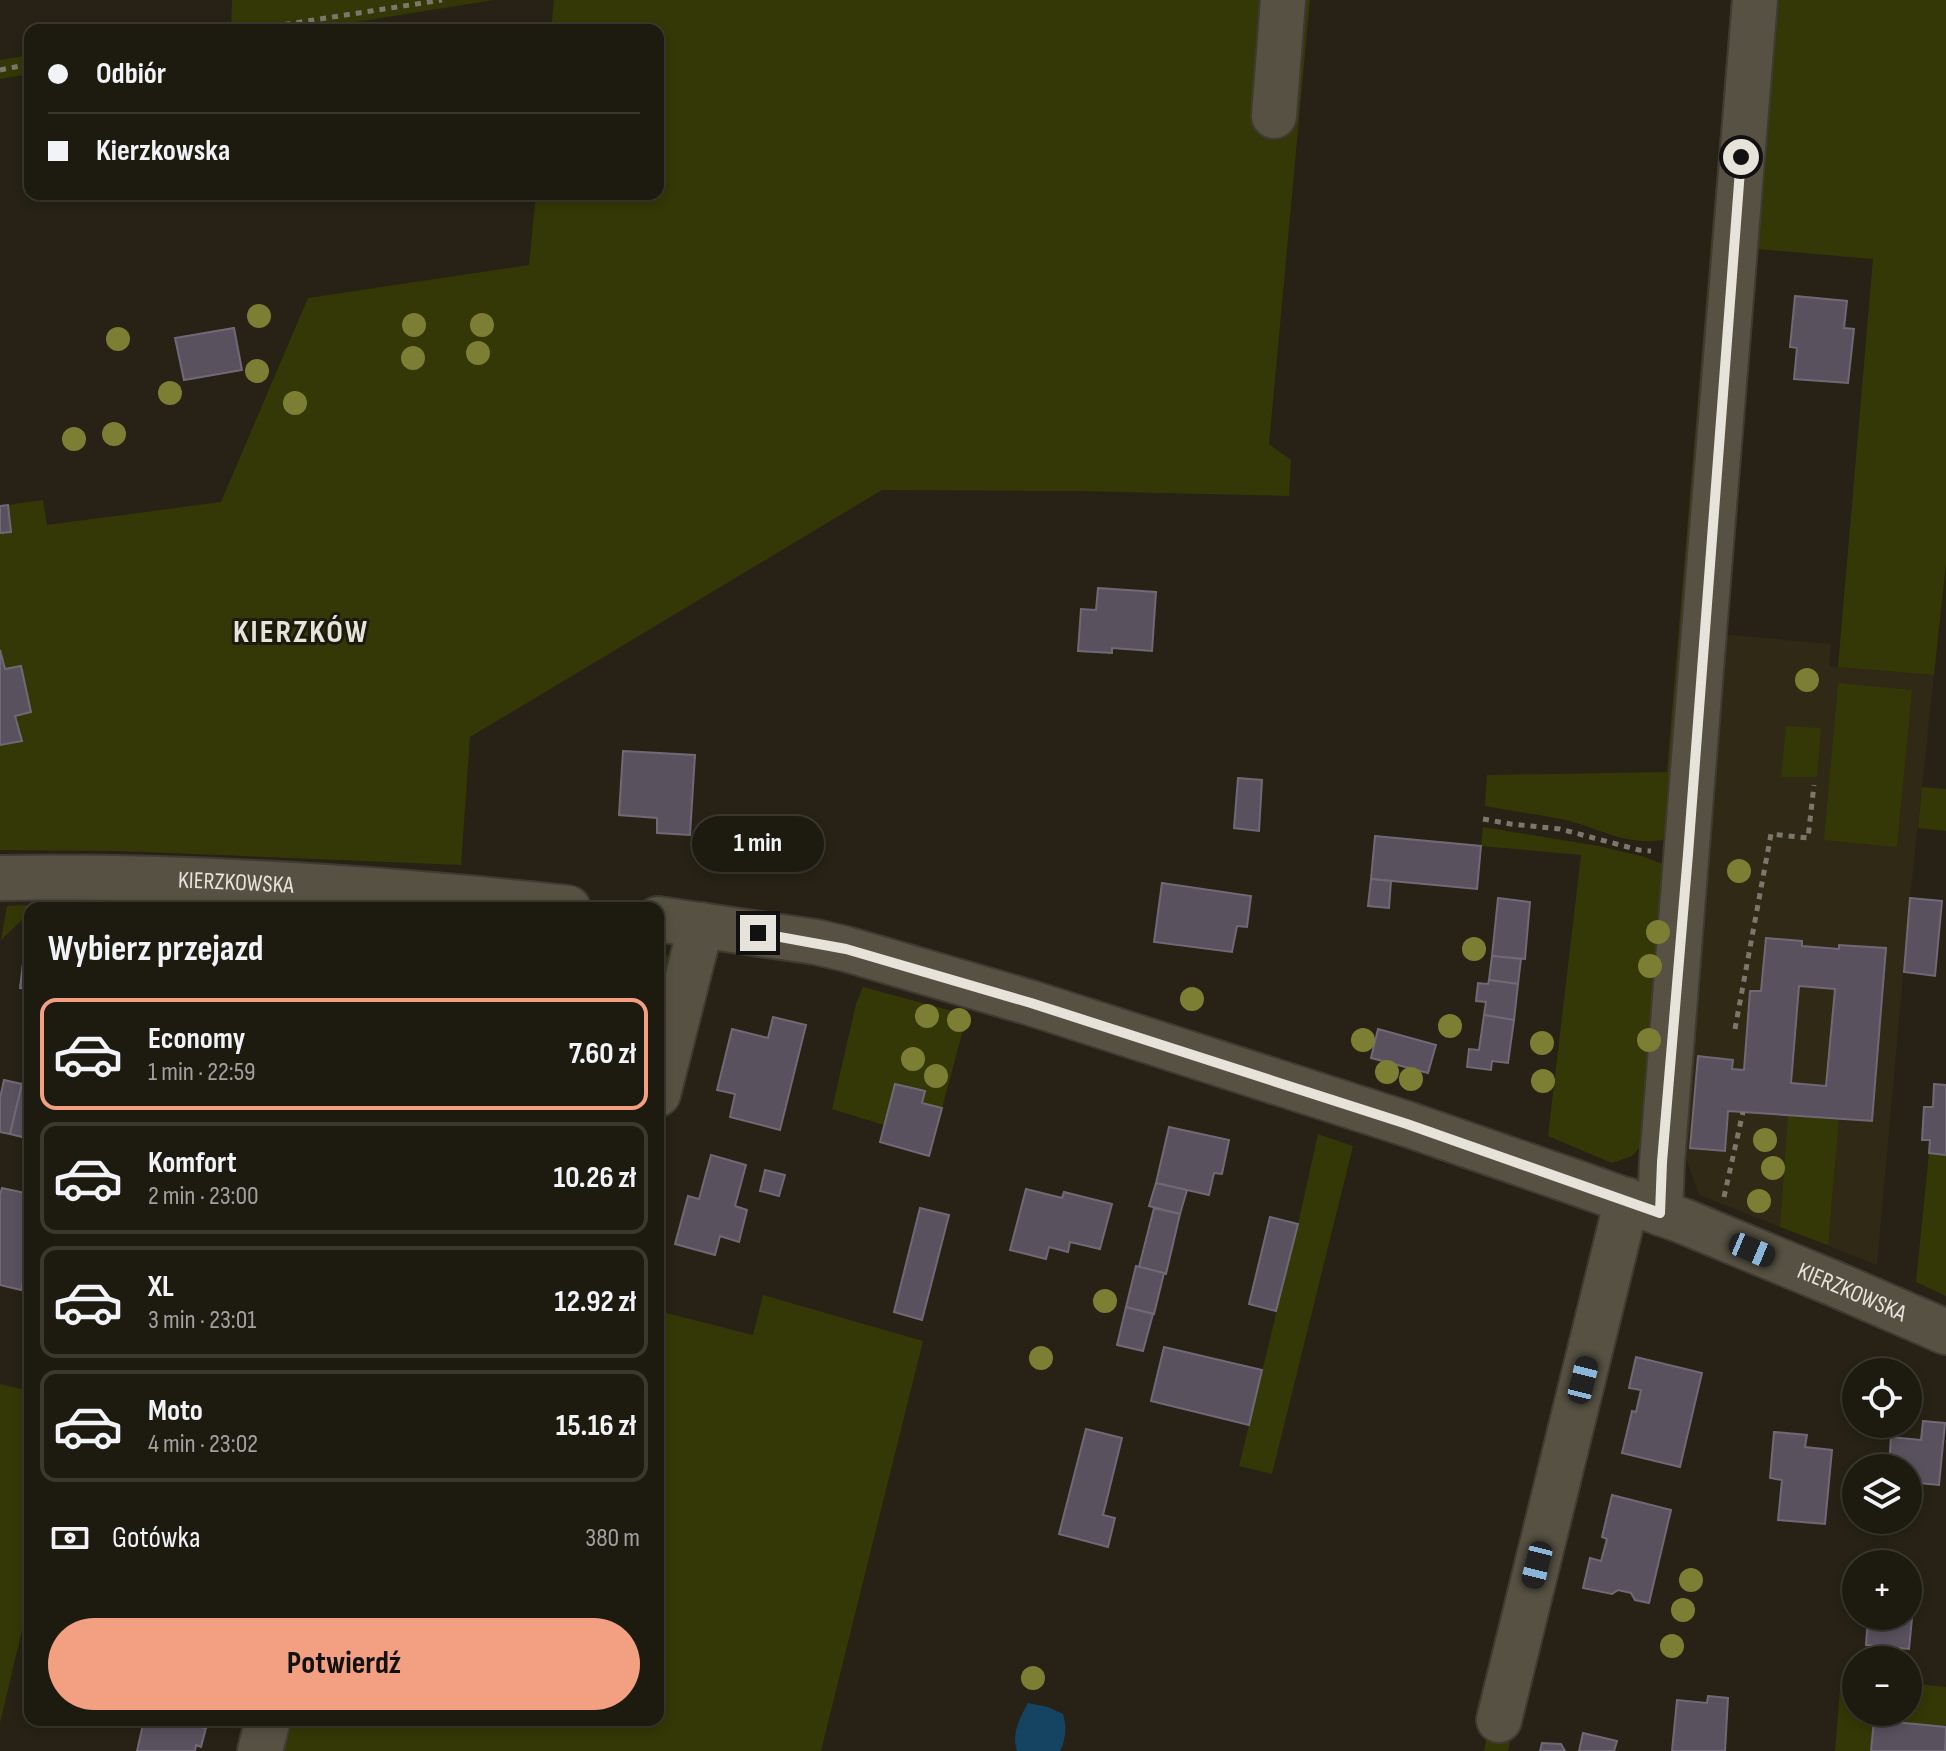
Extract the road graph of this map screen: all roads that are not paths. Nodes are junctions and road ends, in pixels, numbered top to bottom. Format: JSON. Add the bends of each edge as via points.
{"nodes":[{"id":1,"x":1283,"y":0,"type":"edge"},
{"id":2,"x":1755,"y":0,"type":"edge"},
{"id":3,"x":1274,"y":116,"type":"dead end"},
{"id":4,"x":0,"y":878,"type":"edge"},
{"id":5,"x":456,"y":902,"type":"edge"},
{"id":6,"x":664,"y":920,"type":"edge"},
{"id":7,"x":701,"y":925,"type":"junction"},
{"id":8,"x":664,"y":1070,"type":"edge"},
{"id":9,"x":1644,"y":1206,"type":"junction"},
{"id":10,"x":1946,"y":1332,"type":"edge"},
{"id":11,"x":1499,"y":1720,"type":"dead end"},
{"id":12,"x":266,"y":1726,"type":"edge"},
{"id":13,"x":260,"y":1751,"type":"edge"}],
"edges":[{"from":1,"to":3,"type":"street"},
{"from":2,"to":9,"type":"street","via":[[1662,1162]]},
{"from":4,"to":5,"type":"street","name":"KIERZKOWSKA","via":[[220,881],[369,890]]},
{"from":6,"to":7,"type":"street","name":"KIERZKOWSKA"},
{"from":7,"to":8,"type":"street"},
{"from":7,"to":9,"type":"street","name":"KIERZKOWSKA","via":[[816,942],[881,958],[1407,1124]]},
{"from":9,"to":10,"type":"street","name":"KIERZKOWSKA"},
{"from":9,"to":11,"type":"street"},
{"from":12,"to":13,"type":"street"}]}
